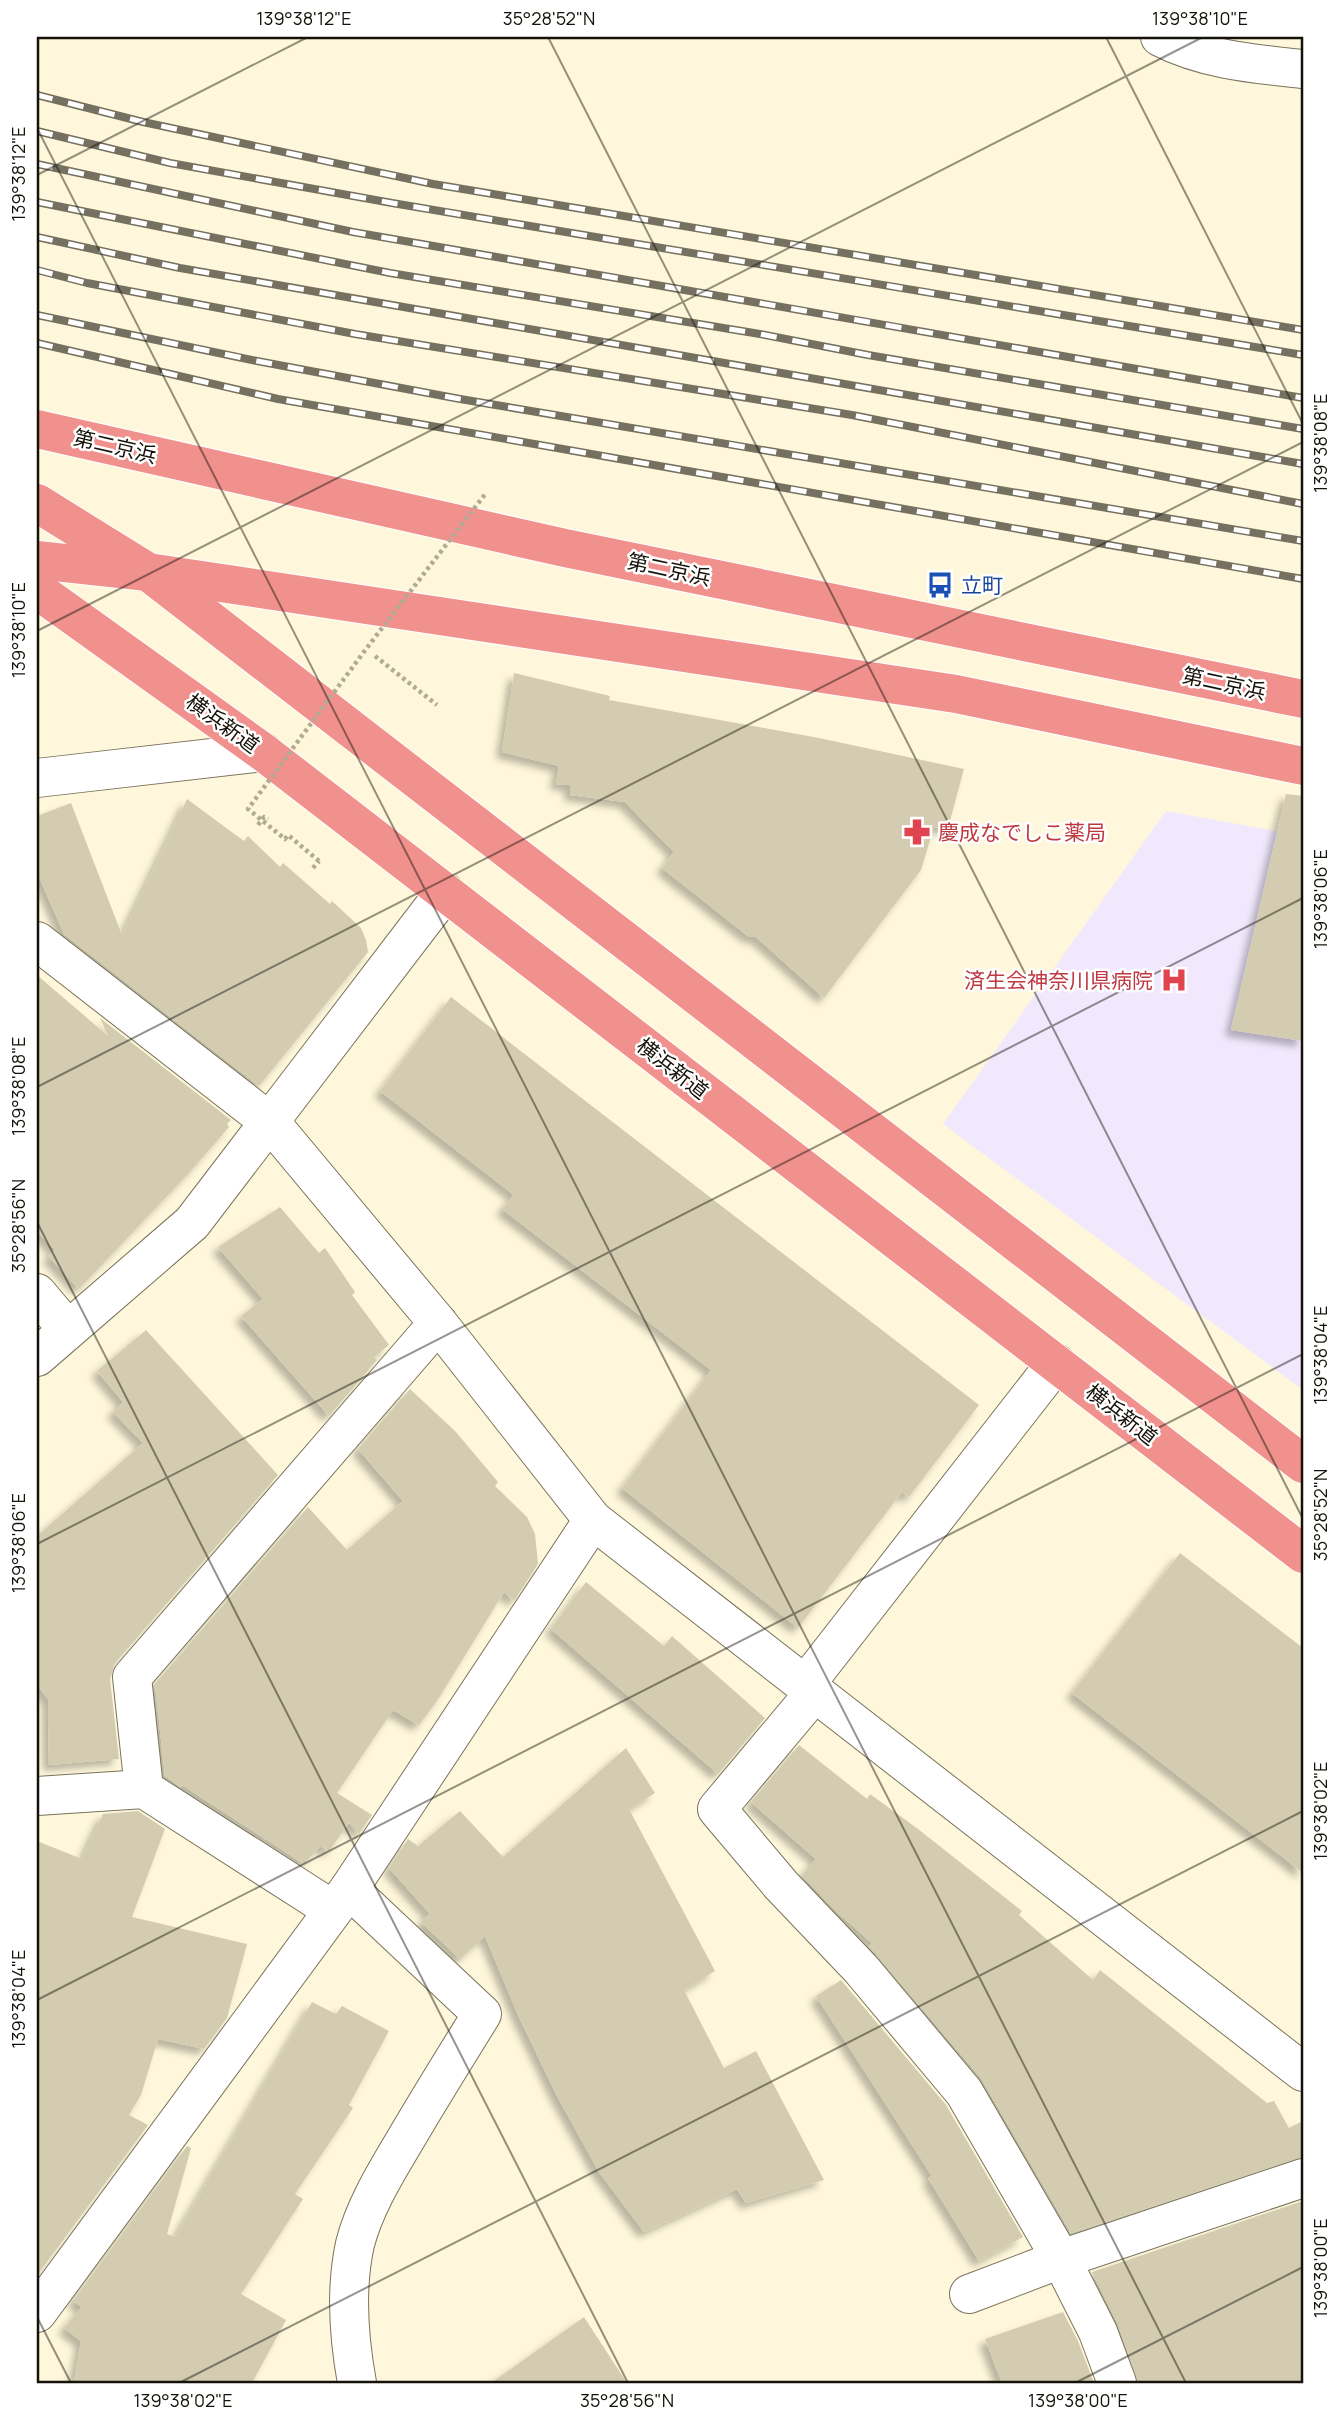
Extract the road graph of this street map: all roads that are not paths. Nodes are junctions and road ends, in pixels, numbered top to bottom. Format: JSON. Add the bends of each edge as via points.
{"nodes":[{"id":1,"x":1160,"y":37,"type":"edge"},
{"id":2,"x":1303,"y":69,"type":"edge"},
{"id":3,"x":37,"y":429,"type":"edge"},
{"id":4,"x":37,"y":503,"type":"edge"},
{"id":5,"x":37,"y":560,"type":"edge"},
{"id":6,"x":148,"y":572,"type":"junction"},
{"id":7,"x":37,"y":590,"type":"edge"},
{"id":8,"x":1303,"y":699,"type":"edge"},
{"id":9,"x":263,"y":752,"type":"junction"},
{"id":10,"x":1303,"y":766,"type":"edge"},
{"id":11,"x":37,"y":778,"type":"edge"},
{"id":12,"x":445,"y":892,"type":"junction"},
{"id":13,"x":37,"y":941,"type":"edge"},
{"id":14,"x":271,"y":1123,"type":"junction"},
{"id":15,"x":37,"y":1293,"type":"edge"},
{"id":16,"x":438,"y":1323,"type":"junction"},
{"id":17,"x":68,"y":1331,"type":"junction"},
{"id":18,"x":37,"y":1357,"type":"edge"},
{"id":19,"x":1056,"y":1363,"type":"junction"},
{"id":20,"x":1303,"y":1464,"type":"edge"},
{"id":21,"x":593,"y":1520,"type":"junction"},
{"id":22,"x":1303,"y":1554,"type":"edge"},
{"id":23,"x":810,"y":1688,"type":"junction"},
{"id":24,"x":144,"y":1789,"type":"junction"},
{"id":25,"x":37,"y":1796,"type":"edge"},
{"id":26,"x":341,"y":1899,"type":"junction"},
{"id":27,"x":1303,"y":2072,"type":"edge"},
{"id":28,"x":1303,"y":2178,"type":"edge"},
{"id":29,"x":1061,"y":2259,"type":"junction"},
{"id":30,"x":968,"y":2294,"type":"dead end"},
{"id":31,"x":37,"y":2313,"type":"edge"},
{"id":32,"x":357,"y":2383,"type":"edge"},
{"id":33,"x":1117,"y":2383,"type":"edge"}],
"edges":[{"from":1,"to":2,"type":"street","via":[[1240,63]]},
{"from":3,"to":8,"type":"highway","name":"第二京浜","via":[[565,548]]},
{"from":4,"to":6,"type":"highway"},
{"from":5,"to":6,"type":"highway"},
{"from":6,"to":10,"type":"highway","via":[[956,694]]},
{"from":6,"to":20,"type":"highway"},
{"from":7,"to":9,"type":"highway","name":"横浜新道"},
{"from":9,"to":11,"type":"street"},
{"from":9,"to":12,"type":"highway","name":"横浜新道"},
{"from":12,"to":14,"type":"street"},
{"from":12,"to":19,"type":"highway","name":"横浜新道"},
{"from":13,"to":14,"type":"street"},
{"from":14,"to":16,"type":"street"},
{"from":14,"to":17,"type":"street","via":[[192,1223]]},
{"from":15,"to":17,"type":"street"},
{"from":16,"to":21,"type":"street"},
{"from":16,"to":24,"type":"street","via":[[132,1677]]},
{"from":17,"to":18,"type":"street"},
{"from":19,"to":22,"type":"highway","name":"横浜新道"},
{"from":19,"to":23,"type":"street"},
{"from":21,"to":23,"type":"street"},
{"from":21,"to":26,"type":"street"},
{"from":23,"to":27,"type":"street"},
{"from":23,"to":29,"type":"street","via":[[717,1808],[964,2092]]},
{"from":24,"to":25,"type":"street"},
{"from":24,"to":26,"type":"street"},
{"from":26,"to":31,"type":"street"},
{"from":26,"to":32,"type":"street","via":[[482,2014],[385,2175],[355,2243],[349,2290]]},
{"from":28,"to":29,"type":"street"},
{"from":29,"to":30,"type":"street"},
{"from":29,"to":33,"type":"street","via":[[1098,2332]]}]}
